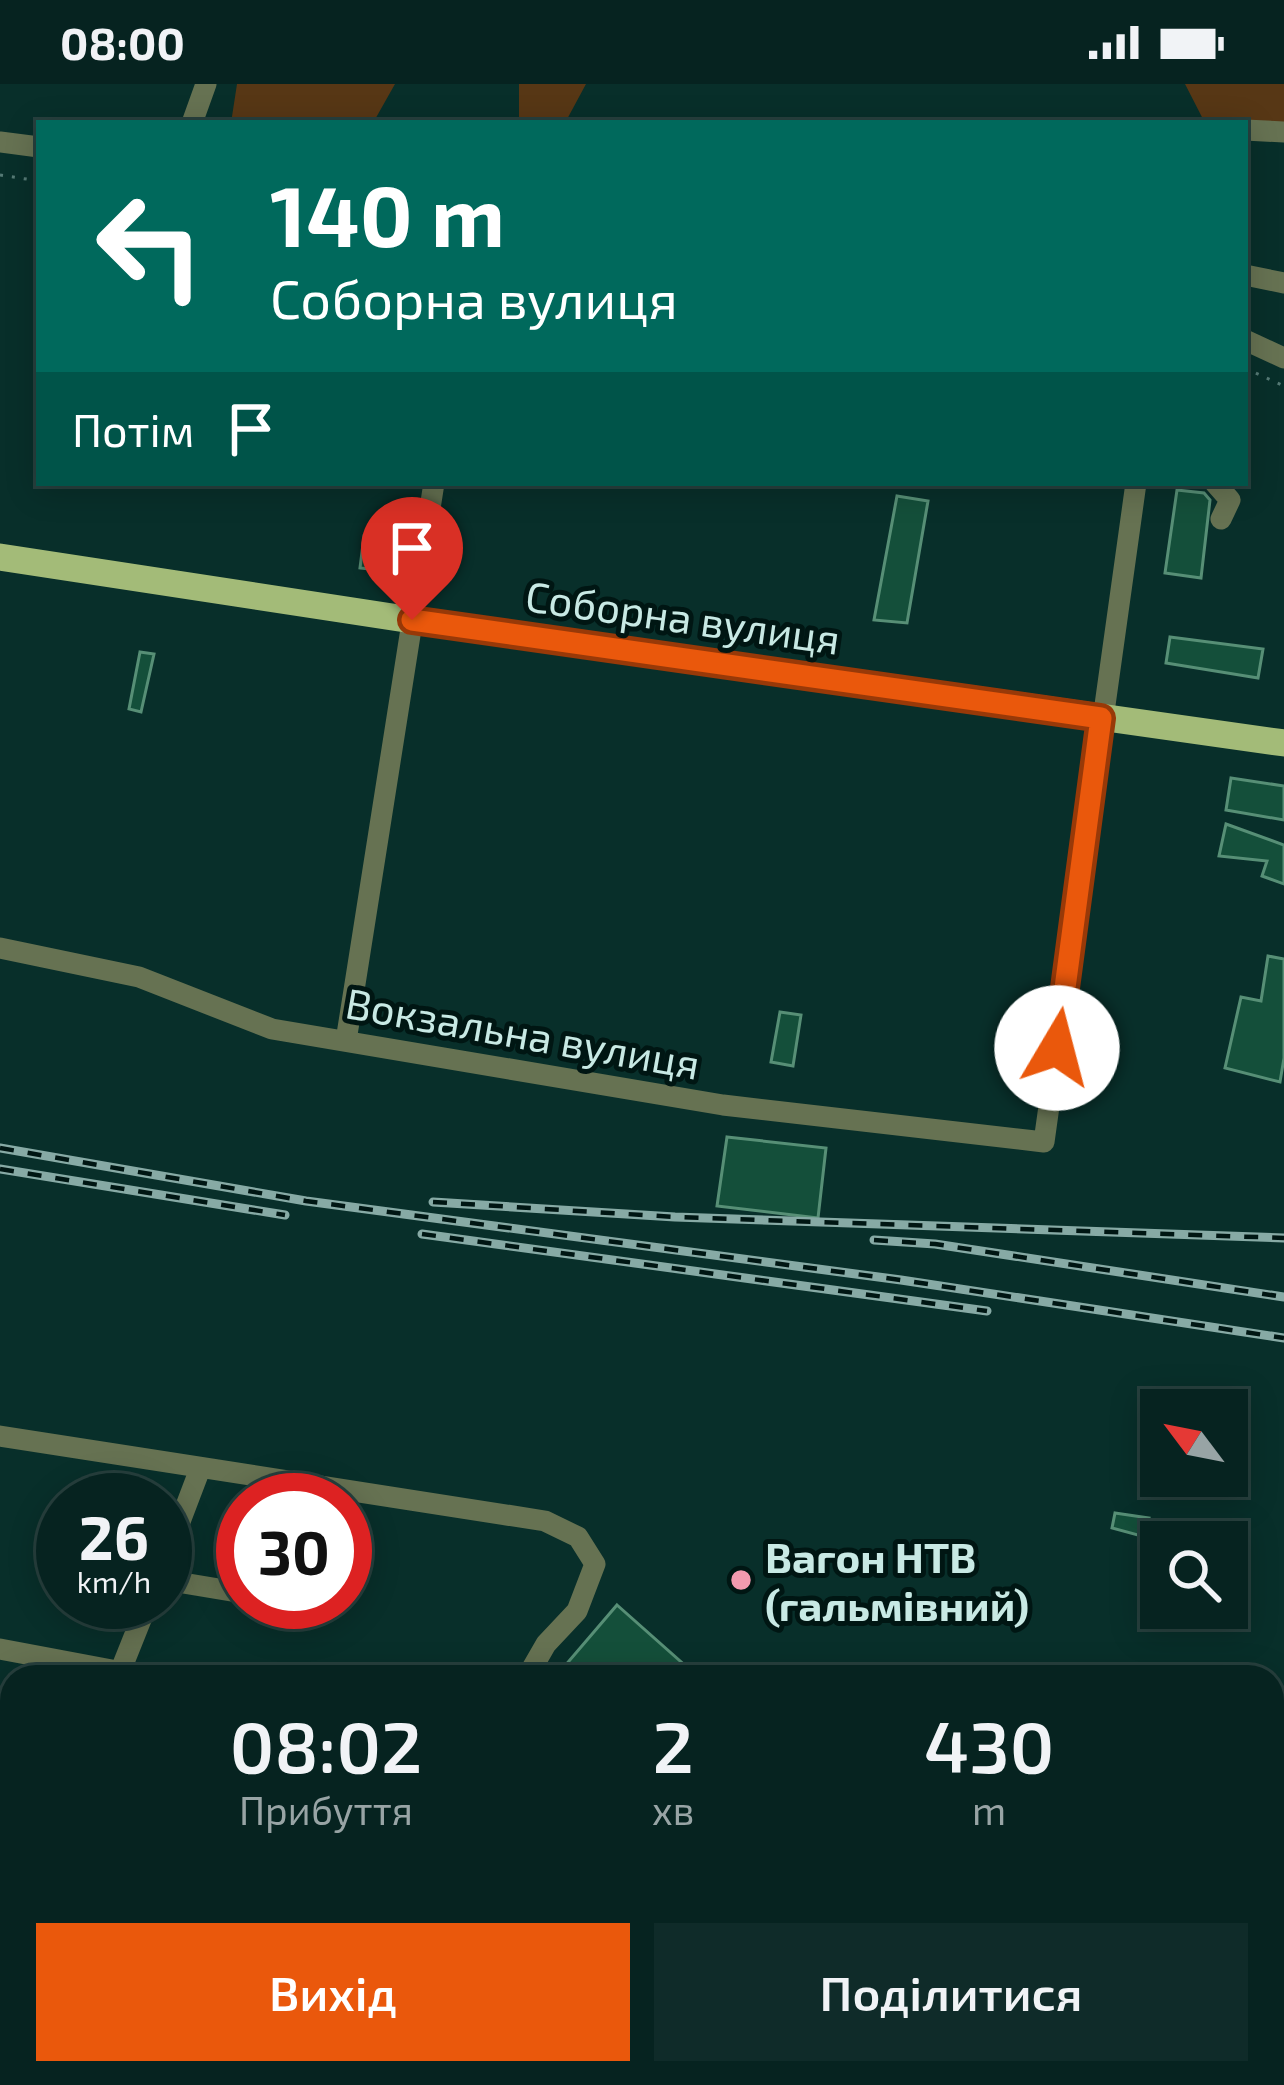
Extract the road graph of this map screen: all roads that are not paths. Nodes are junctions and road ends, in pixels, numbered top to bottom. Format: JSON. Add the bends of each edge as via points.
{"nodes":[{"id":1,"x":206,"y":84,"type":"edge"},
{"id":2,"x":193,"y":120,"type":"edge"},
{"id":3,"x":1248,"y":130,"type":"edge"},
{"id":4,"x":1284,"y":132,"type":"edge"},
{"id":5,"x":0,"y":142,"type":"edge"},
{"id":6,"x":36,"y":147,"type":"edge"},
{"id":7,"x":1248,"y":276,"type":"edge"},
{"id":8,"x":1284,"y":283,"type":"edge"},
{"id":9,"x":1248,"y":341,"type":"edge"},
{"id":10,"x":1284,"y":358,"type":"edge"},
{"id":11,"x":434,"y":486,"type":"edge"},
{"id":12,"x":1136,"y":486,"type":"edge"},
{"id":13,"x":1218,"y":486,"type":"edge"},
{"id":14,"x":1221,"y":519,"type":"dead end"},
{"id":15,"x":0,"y":557,"type":"edge"},
{"id":16,"x":412,"y":620,"type":"junction"},
{"id":17,"x":1101,"y":718,"type":"junction"},
{"id":18,"x":1284,"y":743,"type":"edge"},
{"id":19,"x":0,"y":948,"type":"edge"},
{"id":20,"x":346,"y":1041,"type":"junction"},
{"id":21,"x":0,"y":1436,"type":"edge"},
{"id":22,"x":200,"y":1469,"type":"junction"},
{"id":23,"x":192,"y":1490,"type":"edge"},
{"id":24,"x":137,"y":1629,"type":"edge"},
{"id":25,"x":0,"y":1649,"type":"edge"},
{"id":26,"x":76,"y":1665,"type":"edge"},
{"id":27,"x":123,"y":1665,"type":"edge"},
{"id":28,"x":534,"y":1665,"type":"edge"}],
"edges":[{"from":1,"to":2,"type":"street"},
{"from":3,"to":4,"type":"street"},
{"from":5,"to":6,"type":"street"},
{"from":7,"to":8,"type":"street"},
{"from":9,"to":10,"type":"street"},
{"from":11,"to":16,"type":"street"},
{"from":12,"to":17,"type":"street"},
{"from":13,"to":14,"type":"street","via":[[1230,500]]},
{"from":15,"to":16,"type":"main road","name":"Соборна вулиця"},
{"from":16,"to":17,"type":"main road","name":"Соборна вулиця"},
{"from":16,"to":20,"type":"street"},
{"from":17,"to":18,"type":"main road","name":"Соборна вулиця"},
{"from":17,"to":20,"type":"street","name":"Вокзальна вулиця","via":[[1044,1142],[723,1105]]},
{"from":19,"to":20,"type":"street","name":"Вокзальна вулиця","via":[[139,976],[272,1029]]},
{"from":21,"to":22,"type":"street"},
{"from":22,"to":23,"type":"street"},
{"from":22,"to":28,"type":"street","via":[[545,1521],[578,1538],[596,1564],[577,1611]]},
{"from":24,"to":27,"type":"street"},
{"from":25,"to":26,"type":"street"}]}
